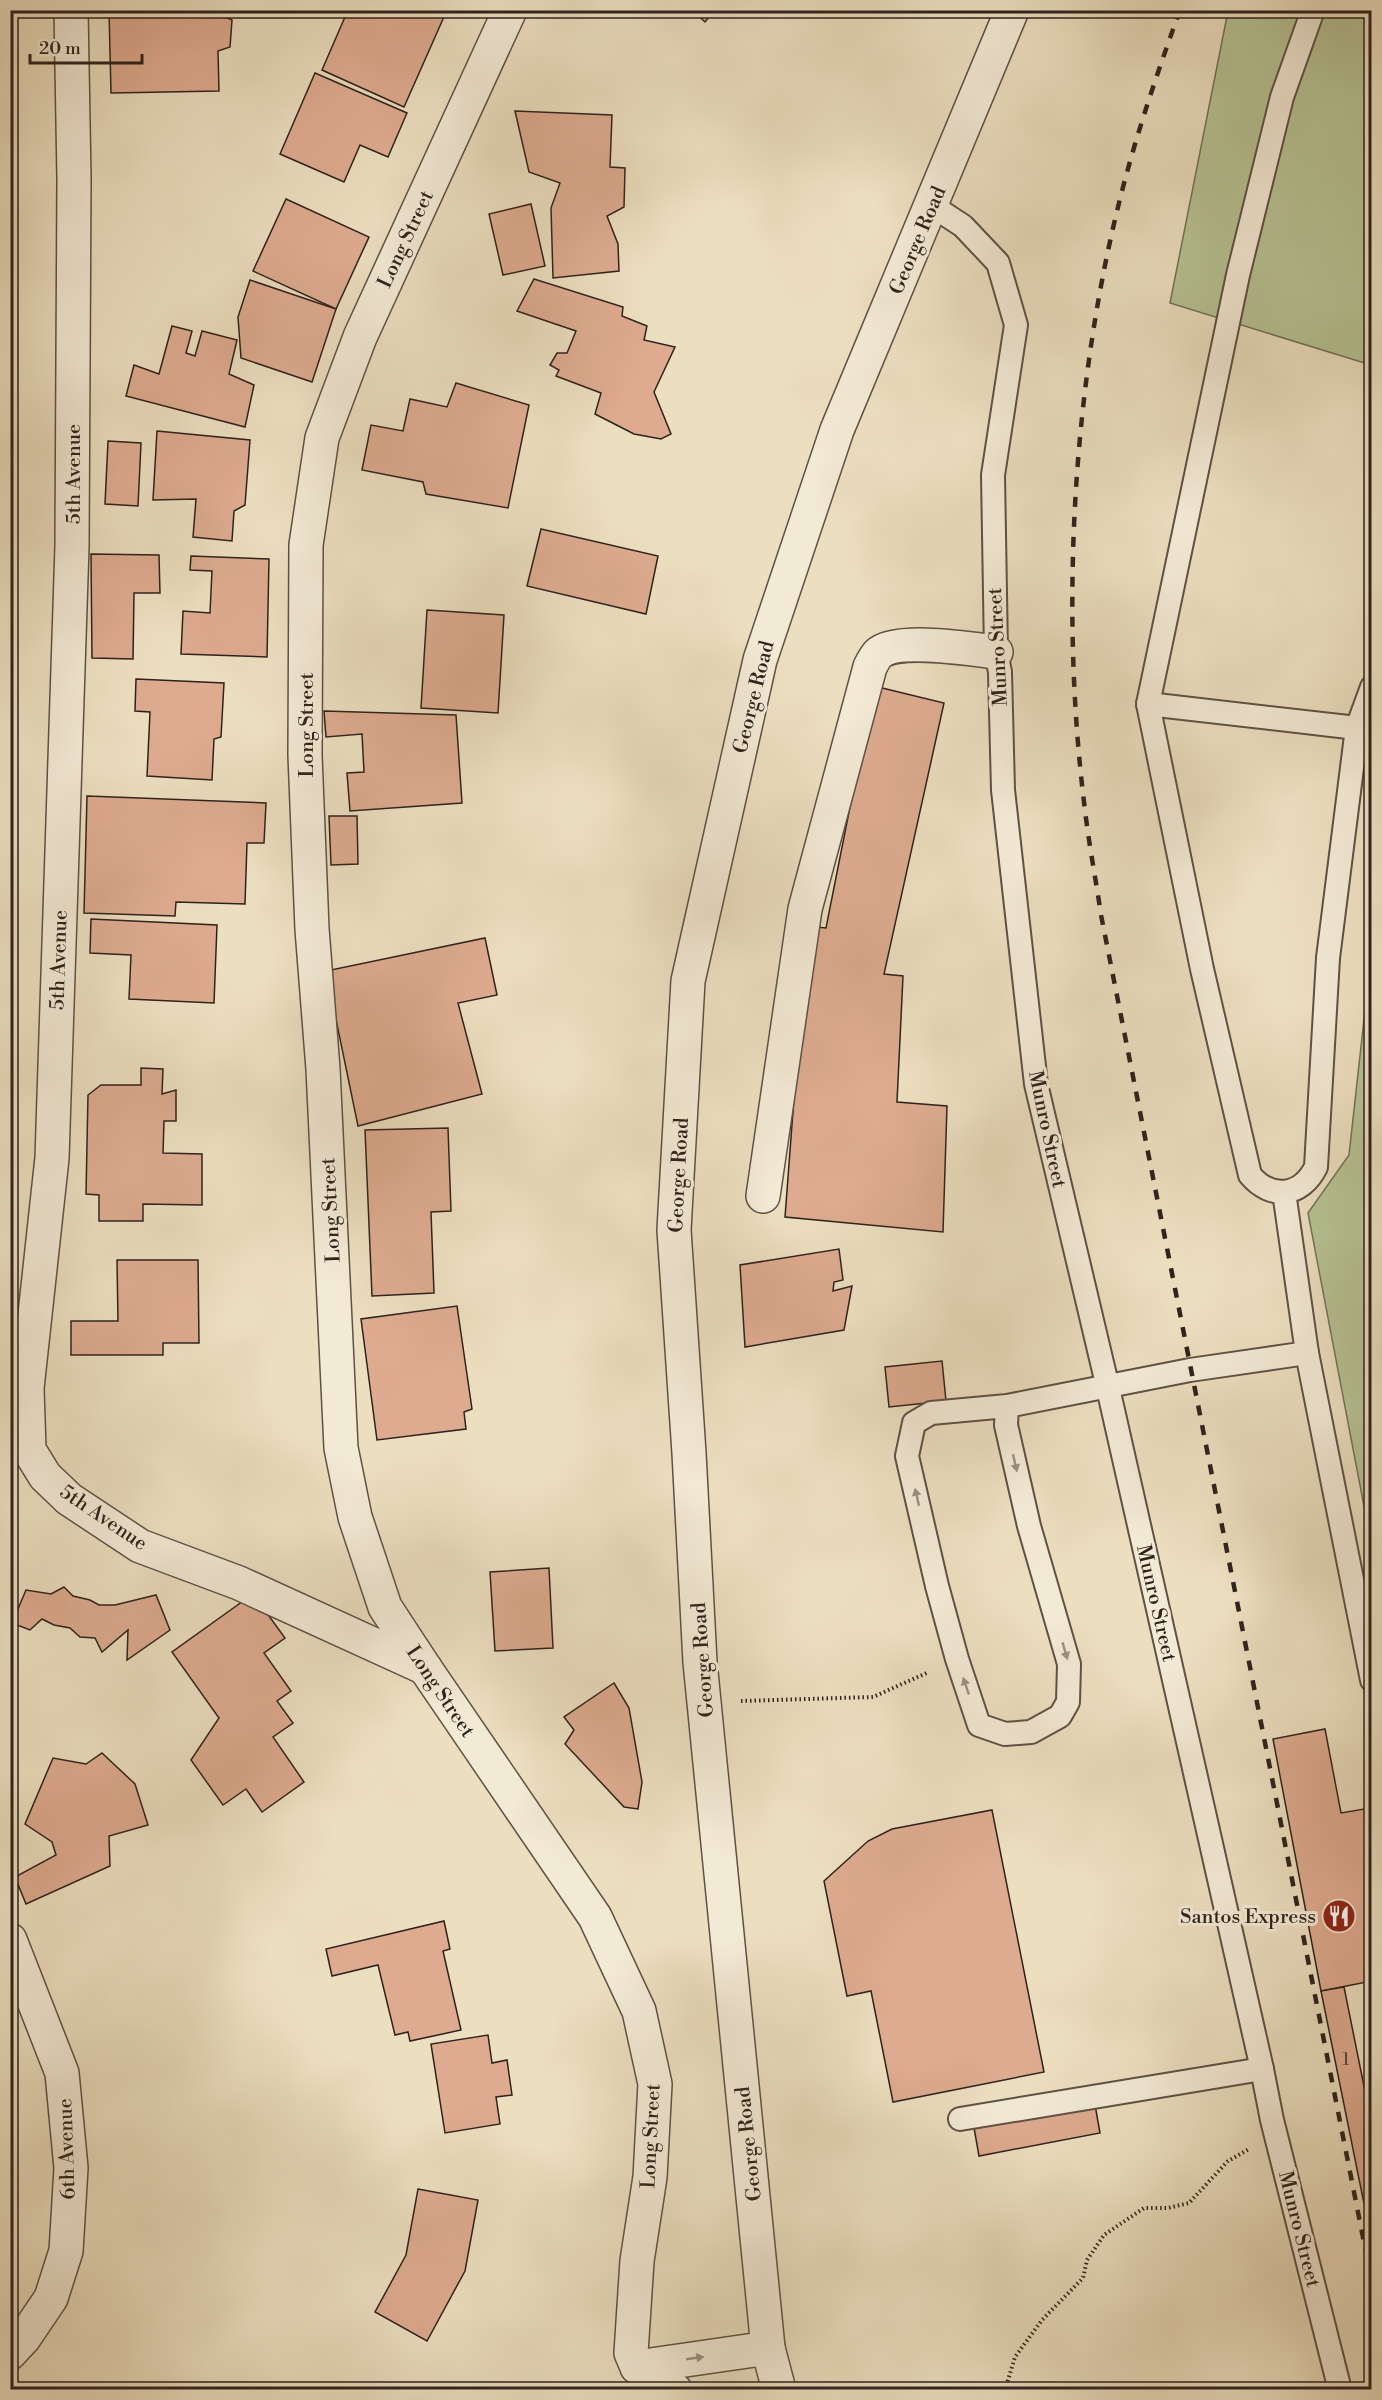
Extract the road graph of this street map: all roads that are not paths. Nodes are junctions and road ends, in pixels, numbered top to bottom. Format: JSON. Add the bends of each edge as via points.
{"nodes":[{"id":1,"x":71,"y":10,"type":"edge"},
{"id":2,"x":510,"y":10,"type":"edge"},
{"id":3,"x":1012,"y":10,"type":"edge"},
{"id":4,"x":1313,"y":10,"type":"edge"},
{"id":5,"x":931,"y":204,"type":"junction"},
{"id":6,"x":996,"y":652,"type":"junction"},
{"id":7,"x":1371,"y":687,"type":"edge"},
{"id":8,"x":1148,"y":704,"type":"junction"},
{"id":9,"x":1357,"y":728,"type":"junction"},
{"id":10,"x":1284,"y":1192,"type":"junction"},
{"id":11,"x":763,"y":1196,"type":"dead end"},
{"id":12,"x":1307,"y":1353,"type":"junction"},
{"id":13,"x":1108,"y":1388,"type":"junction"},
{"id":14,"x":1007,"y":1406,"type":"junction"},
{"id":15,"x":424,"y":1668,"type":"junction"},
{"id":16,"x":1371,"y":1680,"type":"edge"},
{"id":17,"x":10,"y":1940,"type":"edge"},
{"id":18,"x":1262,"y":2068,"type":"junction"},
{"id":19,"x":960,"y":2119,"type":"dead end"},
{"id":20,"x":768,"y":2348,"type":"junction"},
{"id":21,"x":10,"y":2353,"type":"edge"},
{"id":22,"x":637,"y":2367,"type":"junction"},
{"id":23,"x":675,"y":2390,"type":"edge"},
{"id":24,"x":778,"y":2390,"type":"edge"},
{"id":25,"x":1340,"y":2390,"type":"edge"}],
"edges":[{"from":1,"to":15,"type":"street","name":"5th Avenue","via":[[72,546],[52,1158],[27,1388],[29,1450],[45,1476],[69,1498],[140,1546],[239,1584]]},
{"from":2,"to":15,"type":"street","name":"Long Street","via":[[355,348],[322,438],[306,545],[305,755],[341,1448],[356,1517],[385,1607]]},
{"from":3,"to":5,"type":"street","name":"George Road"},
{"from":4,"to":8,"type":"lane","via":[[1282,97],[1238,275]]},
{"from":5,"to":6,"type":"lane","name":"Munro Street","via":[[963,226],[998,263],[1016,325],[993,476]]},
{"from":5,"to":20,"type":"street","name":"George Road","via":[[837,430],[760,660],[688,981],[674,1230],[700,1662]]},
{"from":6,"to":11,"type":"street","via":[[908,645],[878,653],[870,667],[805,909]]},
{"from":6,"to":13,"type":"lane","name":"Munro Street","via":[[1003,790],[1036,1084]]},
{"from":7,"to":9,"type":"lane"},
{"from":8,"to":9,"type":"lane"},
{"from":8,"to":10,"type":"lane","via":[[1250,1174],[1270,1191]]},
{"from":9,"to":10,"type":"lane","via":[[1328,958],[1316,1167],[1300,1187]]},
{"from":10,"to":12,"type":"lane"},
{"from":12,"to":13,"type":"lane","via":[[1190,1370]]},
{"from":12,"to":16,"type":"lane"},
{"from":13,"to":14,"type":"lane"},
{"from":13,"to":18,"type":"lane","name":"Munro Street"},
{"from":14,"to":14,"type":"lane","one_way":true,"via":[[1006,1425],[1029,1526],[1069,1664],[1068,1702],[1060,1716],[1031,1732],[1005,1734],[979,1725],[937,1586],[907,1456],[914,1423],[931,1413]]},
{"from":15,"to":22,"type":"street","name":"Long Street","via":[[595,1917],[639,2011],[655,2084],[650,2176],[630,2339]]},
{"from":17,"to":21,"type":"street","name":"6th Avenue","via":[[62,2073],[71,2168],[66,2251],[51,2298]]},
{"from":18,"to":19,"type":"lane"},
{"from":18,"to":25,"type":"lane","name":"Munro Street"},
{"from":22,"to":20,"type":"street","one_way":true},
{"from":20,"to":24,"type":"street","name":"George Road"},
{"from":22,"to":23,"type":"street"}]}
